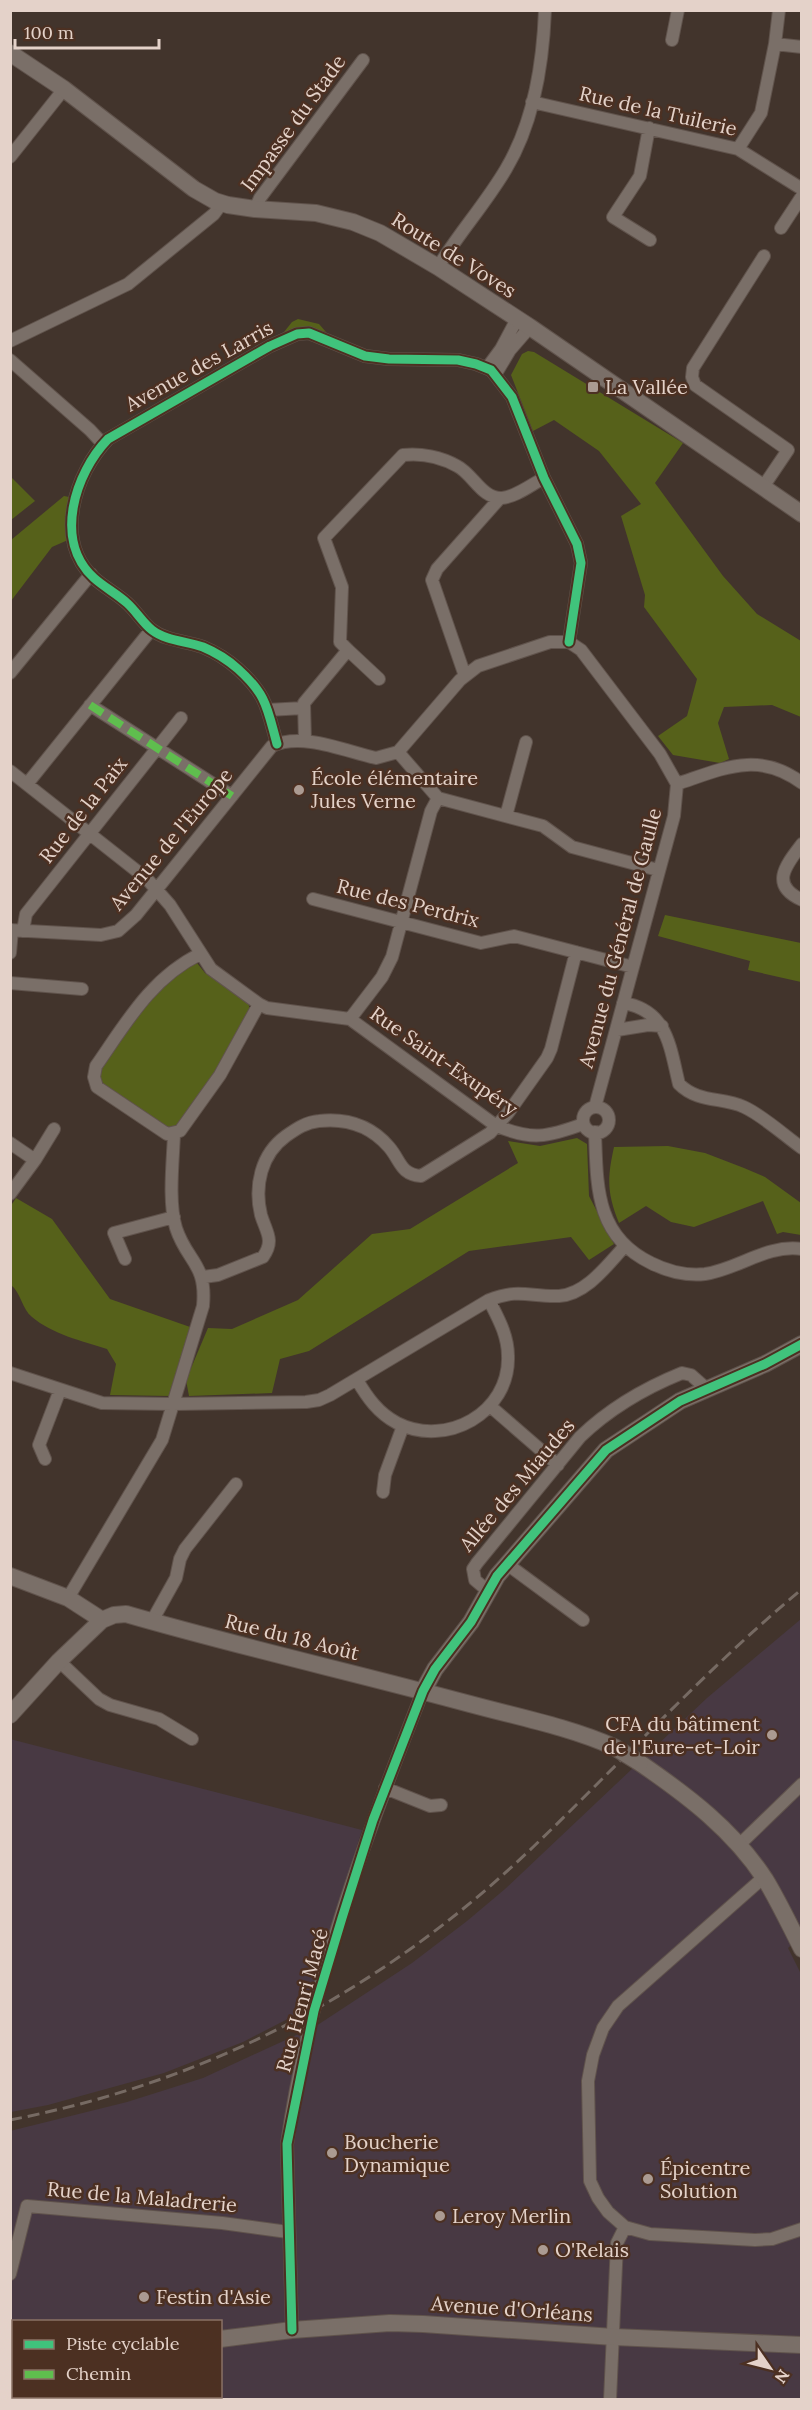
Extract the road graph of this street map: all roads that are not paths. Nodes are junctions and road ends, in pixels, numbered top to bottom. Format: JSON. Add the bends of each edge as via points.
{"nodes":[{"id":1,"x":544,"y":10,"type":"edge"},
{"id":2,"x":678,"y":10,"type":"edge"},
{"id":3,"x":779,"y":10,"type":"edge"},
{"id":4,"x":672,"y":40,"type":"dead end"},
{"id":5,"x":775,"y":45,"type":"junction"},
{"id":6,"x":801,"y":47,"type":"edge"},
{"id":7,"x":10,"y":53,"type":"edge"},
{"id":8,"x":363,"y":60,"type":"dead end"},
{"id":9,"x":64,"y":89,"type":"junction"},
{"id":10,"x":532,"y":102,"type":"junction"},
{"id":11,"x":649,"y":128,"type":"junction"},
{"id":12,"x":738,"y":149,"type":"junction"},
{"id":13,"x":10,"y":157,"type":"edge"},
{"id":14,"x":801,"y":189,"type":"edge"},
{"id":15,"x":801,"y":196,"type":"edge"},
{"id":16,"x":222,"y":203,"type":"junction"},
{"id":17,"x":255,"y":209,"type":"junction"},
{"id":18,"x":781,"y":228,"type":"dead end"},
{"id":19,"x":650,"y":240,"type":"dead end"},
{"id":20,"x":764,"y":256,"type":"dead end"},
{"id":21,"x":438,"y":267,"type":"junction"},
{"id":22,"x":523,"y":323,"type":"junction"},
{"id":23,"x":10,"y":341,"type":"edge"},
{"id":24,"x":10,"y":360,"type":"edge"},
{"id":25,"x":491,"y":371,"type":"junction"},
{"id":26,"x":103,"y":444,"type":"junction"},
{"id":27,"x":801,"y":449,"type":"edge"},
{"id":28,"x":788,"y":450,"type":"junction"},
{"id":29,"x":544,"y":478,"type":"junction"},
{"id":30,"x":763,"y":487,"type":"junction"},
{"id":31,"x":500,"y":498,"type":"junction"},
{"id":32,"x":801,"y":514,"type":"edge"},
{"id":33,"x":91,"y":574,"type":"junction"},
{"id":34,"x":152,"y":630,"type":"junction"},
{"id":35,"x":570,"y":642,"type":"junction"},
{"id":36,"x":348,"y":650,"type":"junction"},
{"id":37,"x":10,"y":673,"type":"edge"},
{"id":38,"x":465,"y":676,"type":"junction"},
{"id":39,"x":379,"y":679,"type":"dead end"},
{"id":40,"x":90,"y":705,"type":"junction"},
{"id":41,"x":303,"y":708,"type":"junction"},
{"id":42,"x":268,"y":710,"type":"junction"},
{"id":43,"x":181,"y":718,"type":"dead end"},
{"id":44,"x":305,"y":741,"type":"junction"},
{"id":45,"x":526,"y":742,"type":"dead end"},
{"id":46,"x":277,"y":744,"type":"junction"},
{"id":47,"x":157,"y":748,"type":"junction"},
{"id":48,"x":398,"y":752,"type":"junction"},
{"id":49,"x":10,"y":771,"type":"edge"},
{"id":50,"x":801,"y":783,"type":"edge"},
{"id":51,"x":27,"y":784,"type":"junction"},
{"id":52,"x":677,"y":784,"type":"junction"},
{"id":53,"x":232,"y":796,"type":"junction"},
{"id":54,"x":438,"y":798,"type":"junction"},
{"id":55,"x":506,"y":816,"type":"junction"},
{"id":56,"x":90,"y":834,"type":"junction"},
{"id":57,"x":801,"y":844,"type":"edge"},
{"id":58,"x":658,"y":870,"type":"junction"},
{"id":59,"x":156,"y":890,"type":"junction"},
{"id":60,"x":313,"y":899,"type":"dead end"},
{"id":61,"x":801,"y":900,"type":"edge"},
{"id":62,"x":401,"y":922,"type":"junction"},
{"id":63,"x":15,"y":930,"type":"edge"},
{"id":64,"x":576,"y":952,"type":"junction"},
{"id":65,"x":10,"y":953,"type":"edge"},
{"id":66,"x":200,"y":954,"type":"junction"},
{"id":67,"x":633,"y":967,"type":"junction"},
{"id":68,"x":10,"y":983,"type":"edge"},
{"id":69,"x":82,"y":989,"type":"dead end"},
{"id":70,"x":623,"y":1003,"type":"junction"},
{"id":71,"x":259,"y":1004,"type":"junction"},
{"id":72,"x":350,"y":1019,"type":"junction"},
{"id":73,"x":662,"y":1026,"type":"junction"},
{"id":74,"x":616,"y":1030,"type":"junction"},
{"id":75,"x":595,"y":1107,"type":"junction"},
{"id":76,"x":584,"y":1124,"type":"junction"},
{"id":77,"x":495,"y":1125,"type":"junction"},
{"id":78,"x":54,"y":1129,"type":"dead end"},
{"id":79,"x":595,"y":1132,"type":"junction"},
{"id":80,"x":174,"y":1134,"type":"junction"},
{"id":81,"x":10,"y":1143,"type":"edge"},
{"id":82,"x":801,"y":1148,"type":"edge"},
{"id":83,"x":35,"y":1160,"type":"junction"},
{"id":84,"x":10,"y":1194,"type":"edge"},
{"id":85,"x":174,"y":1217,"type":"junction"},
{"id":86,"x":625,"y":1246,"type":"junction"},
{"id":87,"x":801,"y":1249,"type":"edge"},
{"id":88,"x":125,"y":1259,"type":"dead end"},
{"id":89,"x":203,"y":1277,"type":"junction"},
{"id":90,"x":489,"y":1300,"type":"junction"},
{"id":91,"x":801,"y":1344,"type":"edge"},
{"id":92,"x":10,"y":1373,"type":"edge"},
{"id":93,"x":357,"y":1380,"type":"junction"},
{"id":94,"x":708,"y":1389,"type":"junction"},
{"id":95,"x":60,"y":1390,"type":"junction"},
{"id":96,"x":173,"y":1404,"type":"junction"},
{"id":97,"x":490,"y":1406,"type":"junction"},
{"id":98,"x":403,"y":1426,"type":"junction"},
{"id":99,"x":45,"y":1459,"type":"dead end"},
{"id":100,"x":558,"y":1465,"type":"junction"},
{"id":101,"x":236,"y":1484,"type":"dead end"},
{"id":102,"x":383,"y":1492,"type":"dead end"},
{"id":103,"x":507,"y":1564,"type":"junction"},
{"id":104,"x":10,"y":1576,"type":"edge"},
{"id":105,"x":488,"y":1591,"type":"junction"},
{"id":106,"x":68,"y":1598,"type":"junction"},
{"id":107,"x":102,"y":1620,"type":"junction"},
{"id":108,"x":583,"y":1620,"type":"dead end"},
{"id":109,"x":152,"y":1621,"type":"junction"},
{"id":110,"x":59,"y":1661,"type":"junction"},
{"id":111,"x":423,"y":1692,"type":"junction"},
{"id":112,"x":10,"y":1715,"type":"edge"},
{"id":113,"x":192,"y":1739,"type":"dead end"},
{"id":114,"x":801,"y":1784,"type":"edge"},
{"id":115,"x":385,"y":1788,"type":"junction"},
{"id":116,"x":437,"y":1808,"type":"dead end"},
{"id":117,"x":739,"y":1845,"type":"junction"},
{"id":118,"x":764,"y":1878,"type":"junction"},
{"id":119,"x":801,"y":1949,"type":"edge"},
{"id":120,"x":625,"y":2227,"type":"junction"},
{"id":121,"x":801,"y":2229,"type":"edge"},
{"id":122,"x":288,"y":2232,"type":"junction"},
{"id":123,"x":10,"y":2274,"type":"edge"},
{"id":124,"x":292,"y":2330,"type":"junction"},
{"id":125,"x":614,"y":2337,"type":"junction"},
{"id":126,"x":222,"y":2340,"type":"edge"},
{"id":127,"x":801,"y":2345,"type":"edge"},
{"id":128,"x":610,"y":2400,"type":"edge"}],
"edges":[{"from":1,"to":10,"type":"street","via":[[543,41]]},
{"from":2,"to":4,"type":"street"},
{"from":3,"to":5,"type":"street"},
{"from":5,"to":6,"type":"street"},
{"from":5,"to":12,"type":"street","via":[[761,113]]},
{"from":7,"to":9,"type":"street","name":"Route de Voves"},
{"from":8,"to":17,"type":"street","name":"Impasse du Stade"},
{"from":9,"to":13,"type":"street"},
{"from":9,"to":16,"type":"street","name":"Route de Voves","via":[[194,189]]},
{"from":10,"to":11,"type":"street","name":"Rue de la Tuilerie"},
{"from":10,"to":21,"type":"street","via":[[506,168]]},
{"from":11,"to":12,"type":"street","name":"Rue de la Tuilerie"},
{"from":11,"to":19,"type":"street","via":[[640,176],[613,217]]},
{"from":12,"to":14,"type":"street","name":"Rue de la Tuilerie"},
{"from":15,"to":18,"type":"street"},
{"from":16,"to":17,"type":"street","name":"Route de Voves"},
{"from":16,"to":23,"type":"street","via":[[214,214],[128,284]]},
{"from":17,"to":21,"type":"street","name":"Route de Voves","via":[[316,213],[353,222]]},
{"from":20,"to":28,"type":"street","via":[[693,368],[692,378],[695,386]]},
{"from":21,"to":22,"type":"street","name":"Route de Voves"},
{"from":22,"to":25,"type":"street","via":[[501,349]]},
{"from":22,"to":30,"type":"street","name":"Route de Voves"},
{"from":24,"to":26,"type":"street"},
{"from":25,"to":26,"type":"street","name":"Avenue des Larris","via":[[458,360],[365,356],[318,335],[297,334],[132,424]]},
{"from":25,"to":29,"type":"street","via":[[512,397]]},
{"from":26,"to":33,"type":"street","via":[[79,486],[71,512],[73,540]]},
{"from":27,"to":28,"type":"street"},
{"from":28,"to":30,"type":"street"},
{"from":29,"to":31,"type":"street"},
{"from":29,"to":35,"type":"street","via":[[577,544],[581,563]]},
{"from":30,"to":32,"type":"street","name":"Route de Voves"},
{"from":31,"to":36,"type":"street","via":[[491,496],[458,466],[420,453],[403,454],[324,538],[342,587],[340,642]]},
{"from":31,"to":38,"type":"street","via":[[437,569],[432,580]]},
{"from":33,"to":34,"type":"street"},
{"from":33,"to":37,"type":"street"},
{"from":34,"to":40,"type":"street"},
{"from":34,"to":42,"type":"street","via":[[203,647],[237,667],[256,687]]},
{"from":35,"to":38,"type":"street","via":[[550,642],[478,666]]},
{"from":35,"to":52,"type":"street","via":[[581,650],[660,754]]},
{"from":36,"to":39,"type":"street"},
{"from":36,"to":41,"type":"street","via":[[309,695]]},
{"from":38,"to":48,"type":"street"},
{"from":40,"to":47,"type":"street"},
{"from":40,"to":51,"type":"street"},
{"from":41,"to":42,"type":"street"},
{"from":41,"to":44,"type":"street"},
{"from":42,"to":46,"type":"street"},
{"from":43,"to":47,"type":"street","name":"Rue de la Paix"},
{"from":44,"to":46,"type":"street"},
{"from":44,"to":48,"type":"street","via":[[376,758]]},
{"from":45,"to":55,"type":"street"},
{"from":46,"to":53,"type":"street","name":"Avenue de l'Europe","via":[[267,750]]},
{"from":47,"to":53,"type":"street"},
{"from":47,"to":56,"type":"street","name":"Rue de la Paix"},
{"from":48,"to":54,"type":"street"},
{"from":49,"to":51,"type":"street","name":"Rue Saint-Exupéry"},
{"from":50,"to":52,"type":"street","via":[[772,768],[747,763]]},
{"from":51,"to":56,"type":"street","name":"Rue Saint-Exupéry"},
{"from":52,"to":58,"type":"street","name":"Avenue du Général de Gaulle","via":[[674,816]]},
{"from":53,"to":59,"type":"street","name":"Avenue de l'Europe"},
{"from":54,"to":55,"type":"street"},
{"from":54,"to":62,"type":"street"},
{"from":55,"to":58,"type":"street","via":[[543,826],[572,847]]},
{"from":56,"to":59,"type":"street","name":"Rue Saint-Exupéry"},
{"from":56,"to":63,"type":"street","name":"Rue de la Paix"},
{"from":57,"to":61,"type":"street","via":[[782,875],[784,886]]},
{"from":58,"to":67,"type":"street","name":"Avenue du Général de Gaulle"},
{"from":59,"to":63,"type":"street","name":"Avenue de l'Europe","via":[[128,924],[111,933]]},
{"from":59,"to":66,"type":"street","name":"Rue Saint-Exupéry","via":[[170,904]]},
{"from":60,"to":62,"type":"street","name":"Rue des Perdrix"},
{"from":62,"to":64,"type":"street","name":"Rue des Perdrix","via":[[481,943],[514,936]]},
{"from":62,"to":72,"type":"street","via":[[386,970]]},
{"from":63,"to":65,"type":"street","name":"Rue de la Paix"},
{"from":64,"to":67,"type":"street","name":"Rue des Perdrix"},
{"from":64,"to":77,"type":"street","via":[[551,1049],[508,1113]]},
{"from":66,"to":71,"type":"street","name":"Rue Saint-Exupéry","via":[[211,969]]},
{"from":66,"to":80,"type":"street","via":[[169,972],[147,993],[96,1066],[94,1077],[97,1087],[167,1134]]},
{"from":67,"to":70,"type":"street","name":"Avenue du Général de Gaulle"},
{"from":68,"to":69,"type":"street"},
{"from":70,"to":73,"type":"street","via":[[642,1009]]},
{"from":70,"to":74,"type":"street","name":"Avenue du Général de Gaulle"},
{"from":71,"to":72,"type":"street","name":"Rue Saint-Exupéry"},
{"from":71,"to":80,"type":"street","via":[[203,1101]]},
{"from":72,"to":77,"type":"street","name":"Rue Saint-Exupéry"},
{"from":73,"to":74,"type":"street","via":[[648,1024]]},
{"from":73,"to":82,"type":"street","via":[[679,1084],[685,1090],[744,1107]]},
{"from":74,"to":75,"type":"street","name":"Avenue du Général de Gaulle"},
{"from":75,"to":76,"type":"street","via":[[585,1112]]},
{"from":75,"to":79,"type":"street","via":[[606,1112],[608,1120],[606,1128]]},
{"from":76,"to":77,"type":"street","name":"Rue Saint-Exupéry","via":[[538,1137],[514,1134]]},
{"from":76,"to":79,"type":"street"},
{"from":77,"to":89,"type":"street","via":[[490,1133],[422,1176],[403,1169],[375,1132],[354,1122],[324,1120],[299,1127],[268,1155],[260,1174],[261,1216],[270,1236],[267,1251],[263,1257]]},
{"from":78,"to":83,"type":"street"},
{"from":79,"to":86,"type":"street","via":[[602,1209]]},
{"from":80,"to":85,"type":"street"},
{"from":81,"to":83,"type":"street"},
{"from":83,"to":84,"type":"street"},
{"from":85,"to":88,"type":"street","via":[[114,1233]]},
{"from":85,"to":89,"type":"street","via":[[182,1242]]},
{"from":86,"to":87,"type":"street","via":[[641,1258],[681,1274],[705,1274],[768,1251]]},
{"from":86,"to":90,"type":"street","via":[[598,1274],[571,1293],[560,1296],[520,1292]]},
{"from":89,"to":96,"type":"street","via":[[203,1306]]},
{"from":90,"to":93,"type":"street"},
{"from":90,"to":97,"type":"street","via":[[507,1339],[508,1355],[504,1382]]},
{"from":91,"to":94,"type":"street"},
{"from":92,"to":95,"type":"street"},
{"from":93,"to":96,"type":"street","via":[[319,1400],[306,1402]]},
{"from":93,"to":98,"type":"street","via":[[382,1414]]},
{"from":94,"to":100,"type":"street","name":"Allée des Miaudes","via":[[691,1375],[674,1376],[602,1418],[580,1437]]},
{"from":94,"to":103,"type":"street","via":[[680,1401],[606,1450]]},
{"from":95,"to":96,"type":"street","via":[[102,1403]]},
{"from":95,"to":99,"type":"street","via":[[39,1445]]},
{"from":96,"to":106,"type":"street","via":[[155,1454]]},
{"from":97,"to":98,"type":"street","via":[[452,1429],[421,1431]]},
{"from":97,"to":100,"type":"street"},
{"from":98,"to":102,"type":"street","via":[[385,1475]]},
{"from":100,"to":105,"type":"street","name":"Allée des Miaudes","via":[[473,1569],[475,1580]]},
{"from":101,"to":109,"type":"street","via":[[185,1549],[176,1578]]},
{"from":103,"to":105,"type":"street"},
{"from":103,"to":108,"type":"street"},
{"from":104,"to":106,"type":"street"},
{"from":105,"to":111,"type":"street"},
{"from":106,"to":107,"type":"street"},
{"from":107,"to":109,"type":"street","name":"Rue du 18 Août","via":[[126,1614]]},
{"from":107,"to":110,"type":"street"},
{"from":109,"to":111,"type":"street","name":"Rue du 18 Août"},
{"from":110,"to":112,"type":"street"},
{"from":110,"to":113,"type":"street","via":[[110,1706],[159,1719]]},
{"from":111,"to":115,"type":"street","name":"Rue Henri Macé"},
{"from":111,"to":117,"type":"street","name":"Rue du 18 Août","bridge":true,"via":[[564,1729],[615,1747],[698,1805]]},
{"from":114,"to":117,"type":"street"},
{"from":115,"to":116,"type":"street"},
{"from":115,"to":122,"type":"street","name":"Rue Henri Macé","via":[[314,2011],[287,2144]]},
{"from":117,"to":118,"type":"street","name":"Rue du 18 Août"},
{"from":118,"to":119,"type":"street","name":"Rue du 18 Août"},
{"from":118,"to":120,"type":"street","via":[[618,2006],[603,2028],[588,2081],[590,2181],[608,2212]]},
{"from":120,"to":121,"type":"street","via":[[650,2234],[755,2240]]},
{"from":120,"to":125,"type":"street","via":[[617,2243]]},
{"from":122,"to":123,"type":"street","name":"Rue de la Maladrerie","via":[[27,2206]]},
{"from":122,"to":124,"type":"street","name":"Rue Henri Macé"},
{"from":124,"to":125,"type":"street","name":"Avenue d'Orléans","via":[[390,2323]]},
{"from":124,"to":126,"type":"street","name":"Avenue d'Orléans"},
{"from":125,"to":127,"type":"street","name":"Avenue d'Orléans"},
{"from":125,"to":128,"type":"street"}]}
